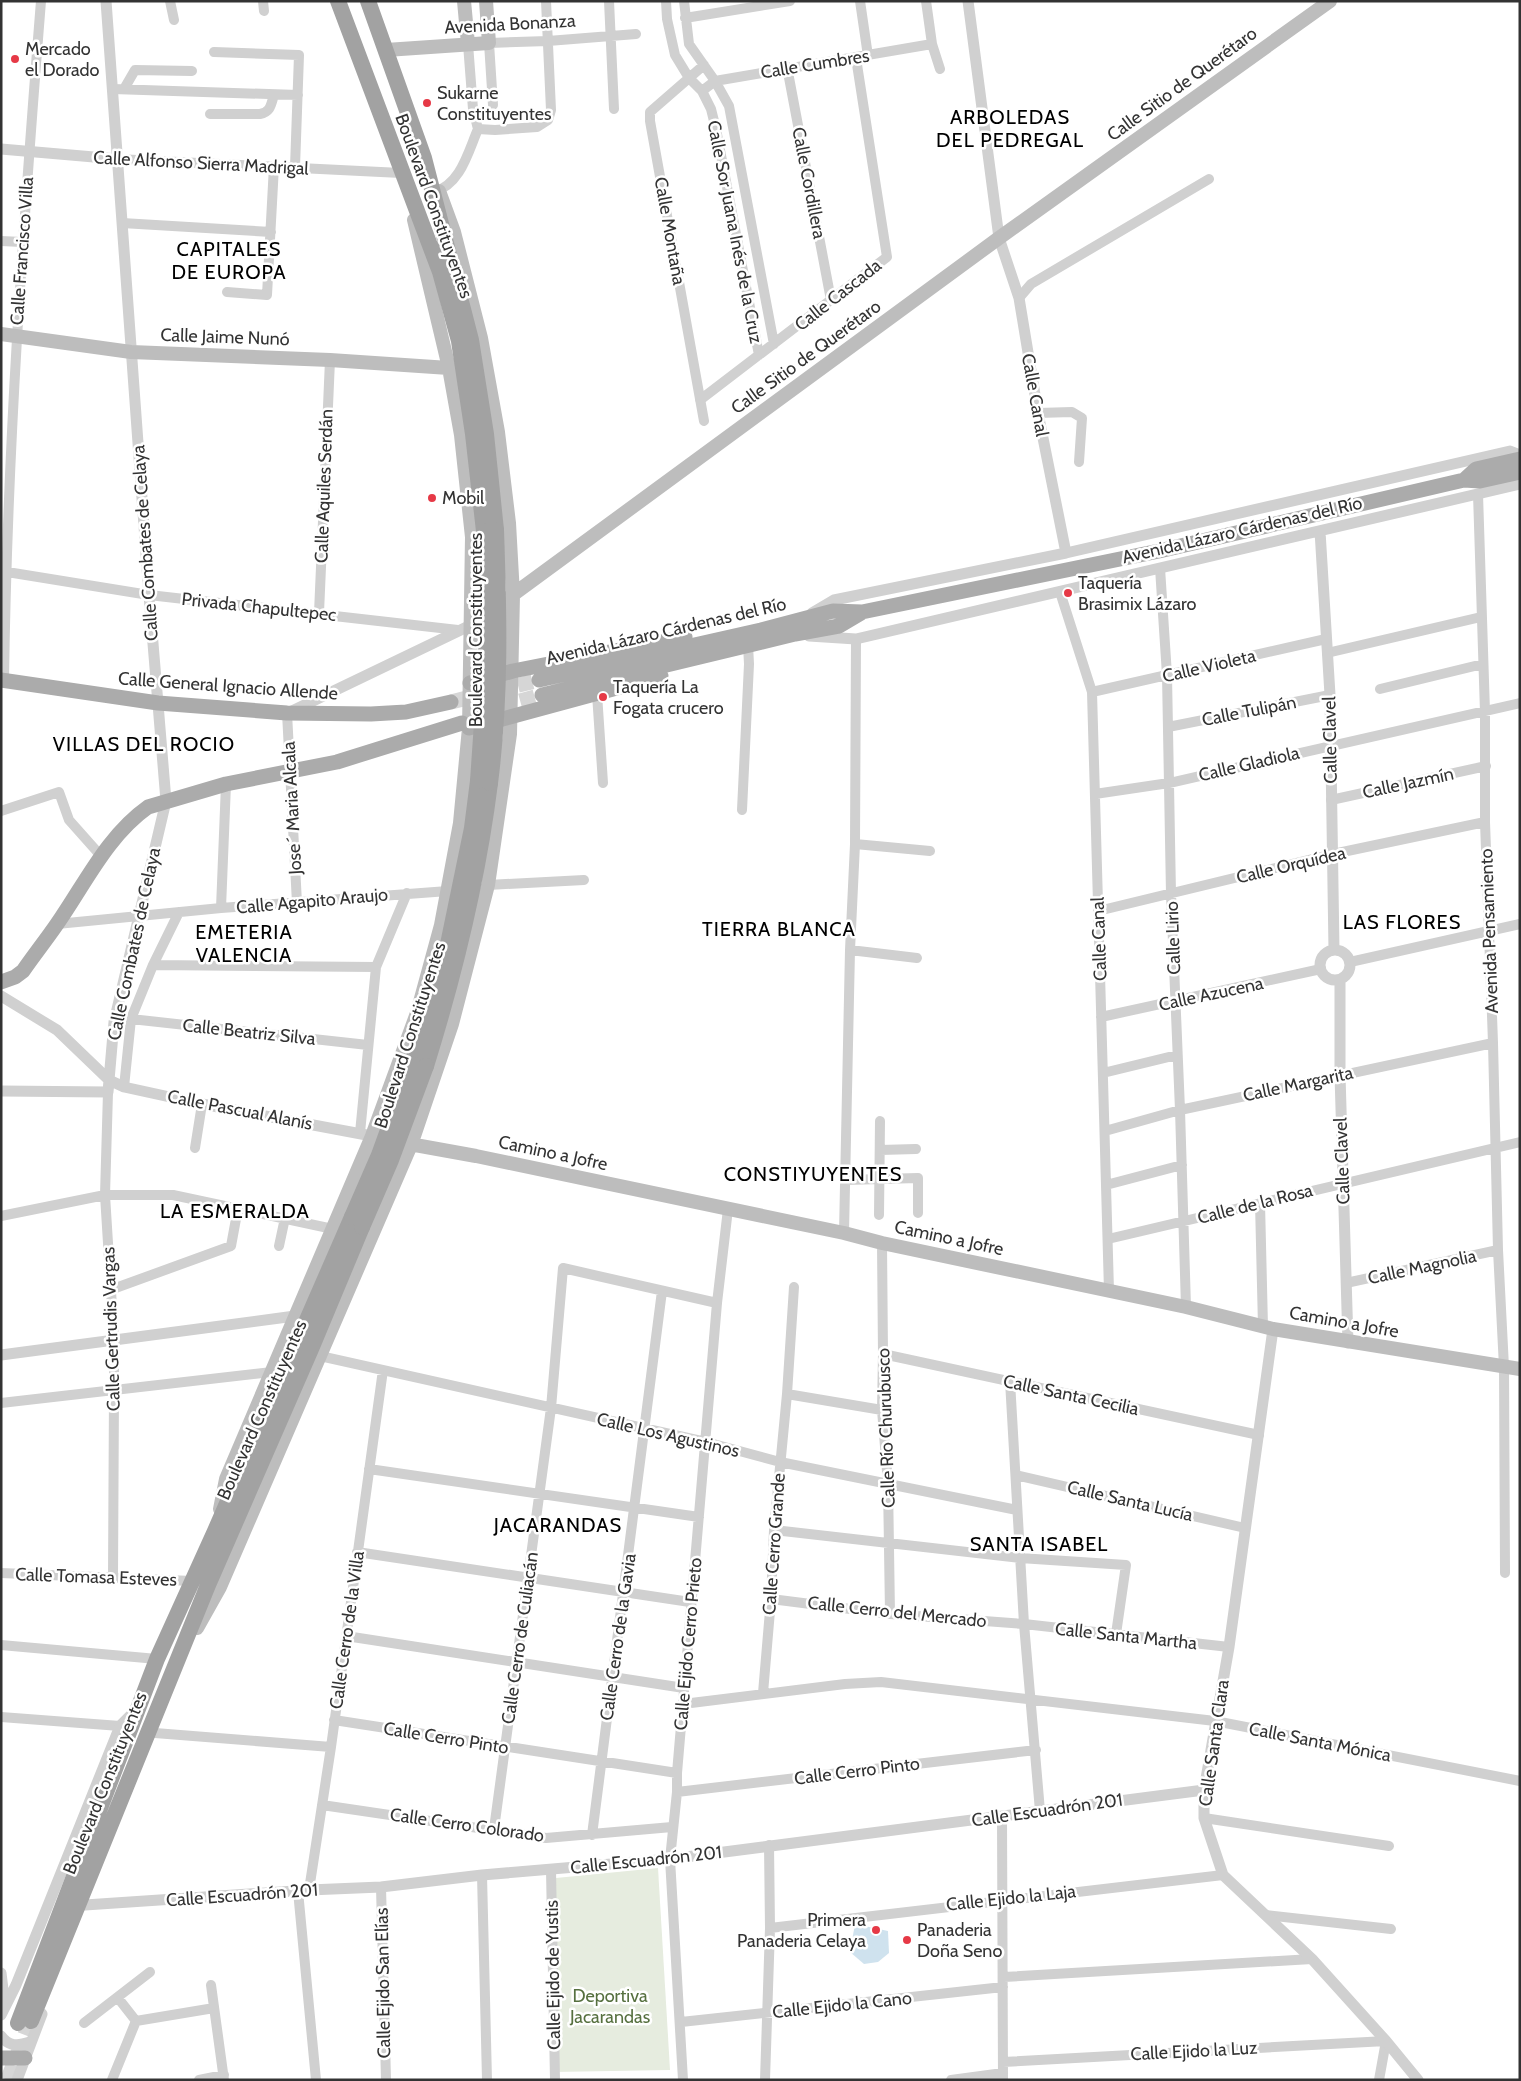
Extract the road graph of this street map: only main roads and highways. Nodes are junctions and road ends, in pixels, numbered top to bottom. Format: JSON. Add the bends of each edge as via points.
{"nodes":[{"id":1,"x":338,"y":1,"type":"edge"},
{"id":2,"x":368,"y":1,"type":"edge"},
{"id":3,"x":464,"y":1,"type":"edge"},
{"id":4,"x":486,"y":1,"type":"edge"},
{"id":5,"x":1330,"y":1,"type":"edge"},
{"id":6,"x":1316,"y":6,"type":"edge"},
{"id":7,"x":468,"y":44,"type":"junction"},
{"id":8,"x":386,"y":50,"type":"junction"},
{"id":9,"x":401,"y":173,"type":"junction"},
{"id":10,"x":436,"y":192,"type":"junction"},
{"id":11,"x":1,"y":334,"type":"edge"},
{"id":12,"x":449,"y":368,"type":"junction"},
{"id":13,"x":480,"y":434,"type":"junction"},
{"id":14,"x":1520,"y":457,"type":"edge"},
{"id":15,"x":1520,"y":472,"type":"edge"},
{"id":16,"x":1464,"y":480,"type":"junction"},
{"id":17,"x":513,"y":595,"type":"junction"},
{"id":18,"x":862,"y":612,"type":"junction"},
{"id":19,"x":465,"y":627,"type":"junction"},
{"id":20,"x":761,"y":630,"type":"junction"},
{"id":21,"x":723,"y":652,"type":"junction"},
{"id":22,"x":513,"y":671,"type":"junction"},
{"id":23,"x":3,"y":680,"type":"edge"},
{"id":24,"x":470,"y":683,"type":"junction"},
{"id":25,"x":451,"y":702,"type":"tunnel mouth"},
{"id":26,"x":511,"y":718,"type":"junction"},
{"id":27,"x":466,"y":725,"type":"junction"},
{"id":28,"x":1,"y":982,"type":"edge"},
{"id":29,"x":366,"y":1134,"type":"junction"},
{"id":30,"x":411,"y":1145,"type":"junction"},
{"id":31,"x":310,"y":1348,"type":"junction"},
{"id":32,"x":1520,"y":1369,"type":"edge"},
{"id":33,"x":215,"y":1531,"type":"junction"},
{"id":34,"x":1,"y":2058,"type":"edge"},
{"id":35,"x":25,"y":2058,"type":"road end"}],
"edges":[{"from":1,"to":9,"type":"highway","name":"Boulevard Constituyentes"},
{"from":2,"to":8,"type":"highway","name":"Boulevard Constituyentes"},
{"from":3,"to":7,"type":"main road"},
{"from":4,"to":7,"type":"main road","name":"Avenida Bonanza","via":[[489,43]]},
{"from":5,"to":6,"type":"main road","name":"Calle Sitio de Querétaro"},
{"from":6,"to":17,"type":"main road","name":"Calle Sitio de Querétaro"},
{"from":7,"to":8,"type":"main road","name":"Avenida Bonanza"},
{"from":8,"to":10,"type":"highway","name":"Boulevard Constituyentes"},
{"from":9,"to":12,"type":"main road"},
{"from":9,"to":13,"type":"highway","name":"Boulevard Constituyentes","via":[[440,272]]},
{"from":10,"to":13,"type":"highway","name":"Boulevard Constituyentes","via":[[471,340]]},
{"from":10,"to":17,"type":"main road","via":[[454,232],[481,338],[509,523]]},
{"from":11,"to":12,"type":"main road","name":"Calle Jaime Nunó","via":[[131,352]]},
{"from":12,"to":19,"type":"main road","via":[[461,435],[472,537]]},
{"from":13,"to":31,"type":"highway","name":"Boulevard Constituyentes","bridge":true,"via":[[496,530],[499,664],[496,733],[484,831],[472,895],[440,1020],[409,1113]]},
{"from":14,"to":16,"type":"main road","name":"Avenida Lázaro Cárdenas del Río","via":[[1476,469]]},
{"from":15,"to":16,"type":"main road","name":"Avenida Lázaro Cárdenas del Río","via":[[1480,481]]},
{"from":16,"to":18,"type":"main road","name":"Avenida Lázaro Cárdenas del Río","via":[[1159,551]]},
{"from":17,"to":19,"type":"main road","name":"Calle Sitio de Querétaro"},
{"from":17,"to":22,"type":"main road"},
{"from":18,"to":20,"type":"main road","name":"Avenida Lázaro Cárdenas del Río","via":[[834,612]]},
{"from":18,"to":21,"type":"main road","name":"Avenida Lázaro Cárdenas del Río","via":[[839,626]]},
{"from":19,"to":24,"type":"main road"},
{"from":20,"to":21,"type":"main road","name":"Avenida Lázaro Cárdenas del Río","via":[[541,687]]},
{"from":20,"to":22,"type":"main road","via":[[722,629]]},
{"from":21,"to":26,"type":"main road","via":[[698,666]]},
{"from":22,"to":24,"type":"main road"},
{"from":22,"to":26,"type":"main road"},
{"from":23,"to":25,"type":"main road","name":"Calle General Ignacio Allende","via":[[158,703],[287,713],[406,712]]},
{"from":24,"to":27,"type":"main road"},
{"from":26,"to":27,"type":"main road"},
{"from":26,"to":30,"type":"main road","via":[[488,885],[452,1024]]},
{"from":27,"to":28,"type":"main road","via":[[337,762],[226,784],[148,807],[101,856],[23,971]]},
{"from":27,"to":29,"type":"main road","via":[[460,823],[448,891],[417,1013]]},
{"from":29,"to":30,"type":"main road","name":"Camino a Jofre"},
{"from":29,"to":33,"type":"main road","via":[[347,1197],[226,1479]]},
{"from":30,"to":31,"type":"main road","via":[[381,1216]]},
{"from":30,"to":32,"type":"main road","name":"Camino a Jofre","via":[[844,1233],[1186,1307],[1268,1328]]},
{"from":31,"to":33,"type":"highway","name":"Boulevard Constituyentes"},
{"from":31,"to":33,"type":"highway","name":"Boulevard Constituyentes","via":[[155,1712],[26,2031],[137,1709]]},
{"from":34,"to":35,"type":"main road"}]}
